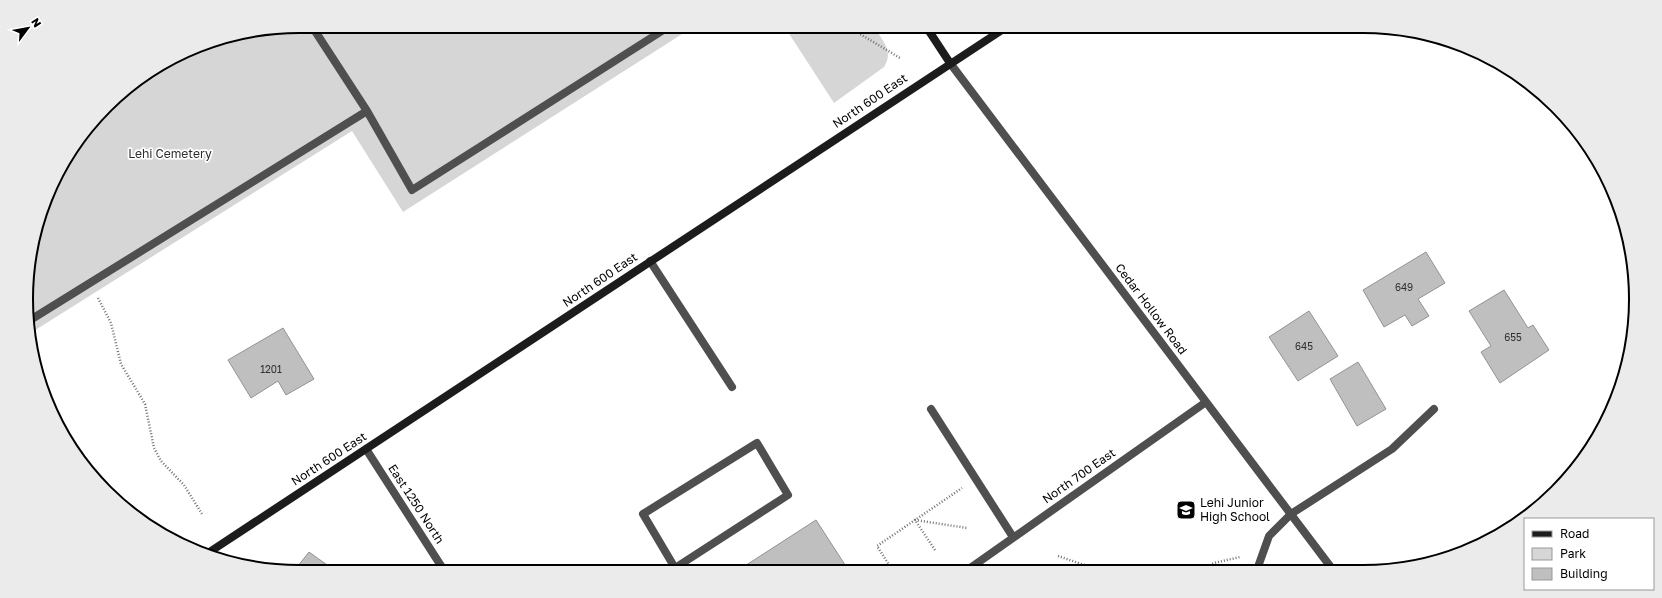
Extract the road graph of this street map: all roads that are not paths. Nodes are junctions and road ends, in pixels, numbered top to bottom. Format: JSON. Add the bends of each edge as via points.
{"nodes":[{"id":1,"x":316,"y":33,"type":"edge"},
{"id":2,"x":659,"y":33,"type":"edge"},
{"id":3,"x":930,"y":33,"type":"edge"},
{"id":4,"x":997,"y":33,"type":"edge"},
{"id":5,"x":950,"y":63,"type":"junction"},
{"id":6,"x":367,"y":111,"type":"junction"},
{"id":7,"x":650,"y":261,"type":"junction"},
{"id":8,"x":34,"y":318,"type":"edge"},
{"id":9,"x":732,"y":387,"type":"dead end"},
{"id":10,"x":1206,"y":402,"type":"junction"},
{"id":11,"x":931,"y":409,"type":"dead end"},
{"id":12,"x":1434,"y":410,"type":"dead end"},
{"id":13,"x":366,"y":449,"type":"junction"},
{"id":14,"x":1291,"y":514,"type":"junction"},
{"id":15,"x":1013,"y":537,"type":"junction"},
{"id":16,"x":212,"y":551,"type":"edge"},
{"id":17,"x":441,"y":565,"type":"edge"},
{"id":18,"x":670,"y":565,"type":"edge"},
{"id":19,"x":681,"y":565,"type":"edge"},
{"id":20,"x":974,"y":565,"type":"edge"},
{"id":21,"x":1260,"y":565,"type":"edge"},
{"id":22,"x":1329,"y":565,"type":"edge"}],
"edges":[{"from":1,"to":6,"type":"street"},
{"from":2,"to":6,"type":"street","via":[[412,190]]},
{"from":3,"to":5,"type":"street"},
{"from":4,"to":5,"type":"street","name":"North 600 East"},
{"from":5,"to":7,"type":"street","name":"North 600 East"},
{"from":5,"to":10,"type":"street","name":"Cedar Hollow Road"},
{"from":6,"to":8,"type":"street"},
{"from":7,"to":9,"type":"street"},
{"from":7,"to":13,"type":"street","name":"North 600 East"},
{"from":10,"to":14,"type":"street","name":"Cedar Hollow Road"},
{"from":10,"to":15,"type":"street","name":"North 700 East"},
{"from":11,"to":15,"type":"street"},
{"from":12,"to":14,"type":"street","via":[[1392,449]]},
{"from":13,"to":16,"type":"street","name":"North 600 East"},
{"from":13,"to":17,"type":"street","name":"East 1250 North"},
{"from":14,"to":21,"type":"street","via":[[1269,536]]},
{"from":14,"to":22,"type":"street","name":"Cedar Hollow Road"},
{"from":15,"to":20,"type":"street","name":"North 700 East"},
{"from":18,"to":19,"type":"street","via":[[643,514],[757,443],[788,495]]}]}
